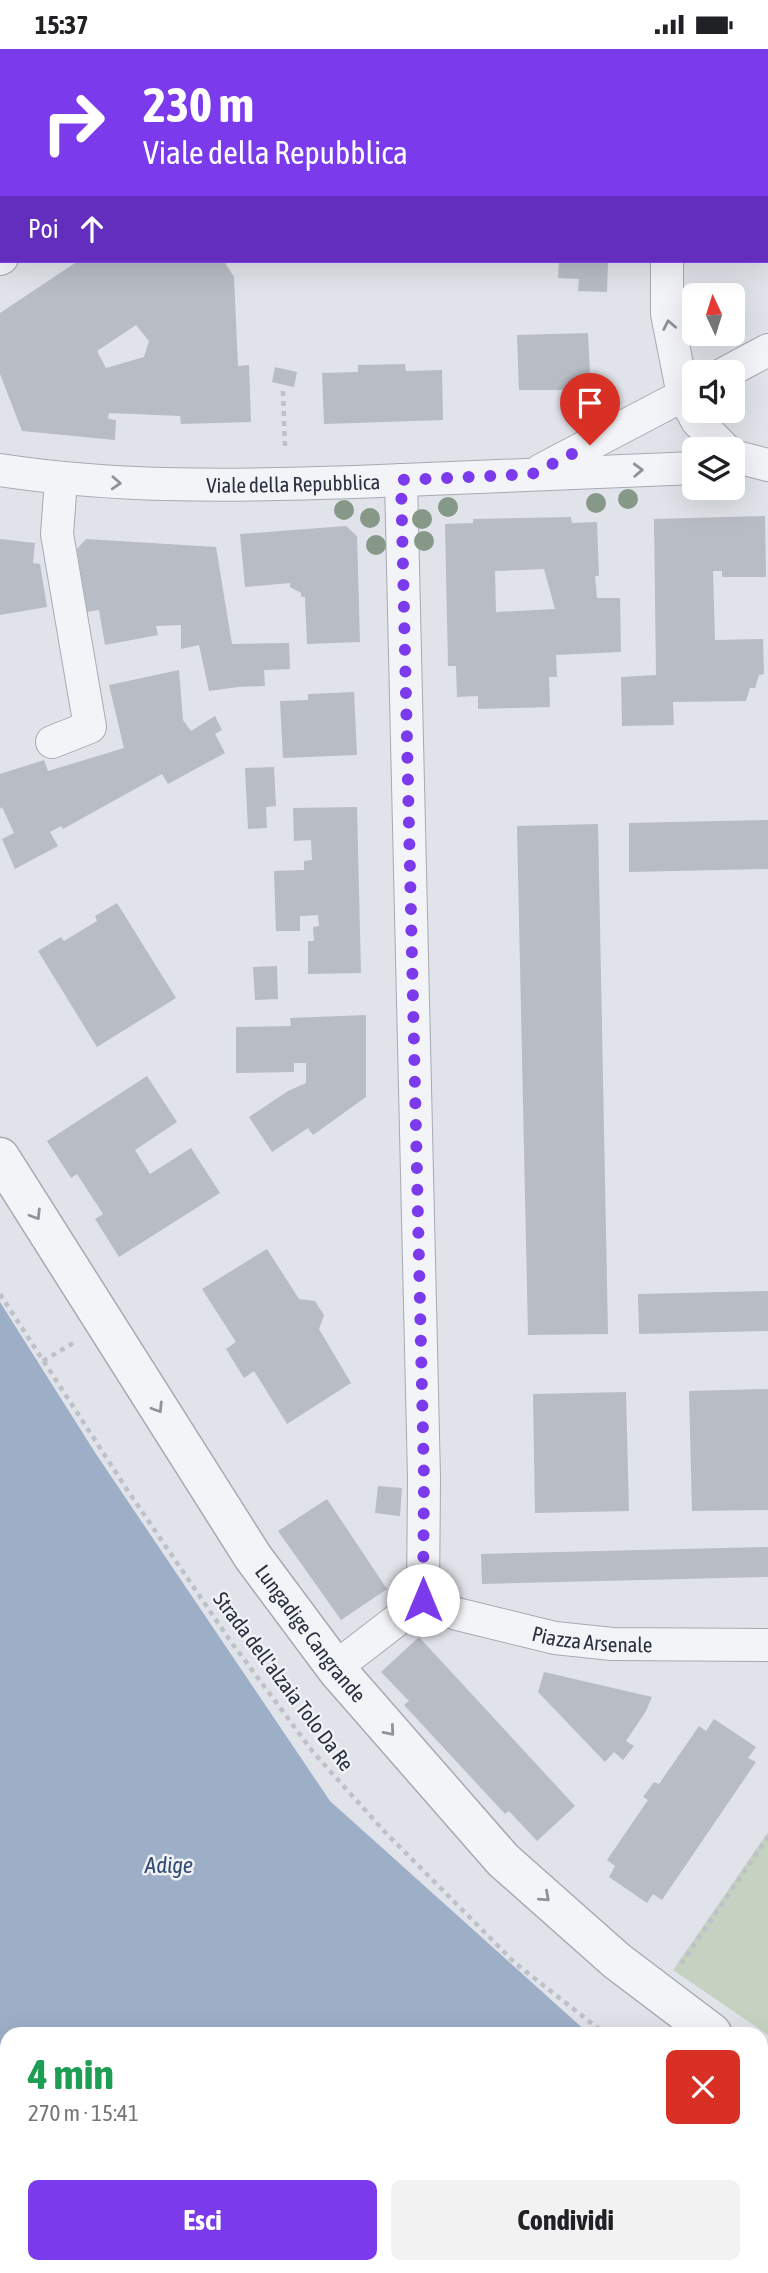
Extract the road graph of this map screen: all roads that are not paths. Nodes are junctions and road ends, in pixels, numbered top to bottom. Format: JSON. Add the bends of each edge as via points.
{"nodes":[{"id":1,"x":667,"y":263,"type":"edge"},
{"id":2,"x":768,"y":350,"type":"edge"},
{"id":3,"x":745,"y":362,"type":"edge"},
{"id":4,"x":682,"y":367,"type":"edge"},
{"id":5,"x":682,"y":396,"type":"edge"},
{"id":6,"x":699,"y":423,"type":"edge"},
{"id":7,"x":713,"y":437,"type":"edge"},
{"id":8,"x":745,"y":459,"type":"edge"},
{"id":9,"x":768,"y":465,"type":"edge"},
{"id":10,"x":745,"y":466,"type":"edge"},
{"id":11,"x":682,"y":468,"type":"edge"},
{"id":12,"x":0,"y":469,"type":"edge"},
{"id":13,"x":532,"y":474,"type":"junction"},
{"id":14,"x":61,"y":480,"type":"junction"},
{"id":15,"x":401,"y":480,"type":"junction"},
{"id":16,"x":52,"y":742,"type":"dead end"},
{"id":17,"x":0,"y":1157,"type":"edge"},
{"id":18,"x":423,"y":1600,"type":"junction"},
{"id":19,"x":768,"y":1645,"type":"edge"},
{"id":20,"x":337,"y":1670,"type":"junction"},
{"id":21,"x":704,"y":2027,"type":"edge"}],
"edges":[{"from":4,"to":1,"type":"street","one_way":true,"via":[[667,314]]},
{"from":2,"to":3,"type":"street"},
{"from":5,"to":13,"type":"street"},
{"from":6,"to":7,"type":"street"},
{"from":8,"to":9,"type":"street"},
{"from":9,"to":10,"type":"street"},
{"from":13,"to":11,"type":"street","name":"Viale della Repubblica","one_way":true},
{"from":12,"to":14,"type":"street","name":"Viale della Repubblica"},
{"from":13,"to":15,"type":"street","name":"Viale della Repubblica"},
{"from":14,"to":15,"type":"street","name":"Viale della Repubblica","one_way":true,"via":[[168,485]]},
{"from":14,"to":16,"type":"street","via":[[57,534],[90,727]]},
{"from":15,"to":18,"type":"street"},
{"from":17,"to":20,"type":"street","name":"Lungadige Cangrande","one_way":true,"via":[[253,1557]]},
{"from":18,"to":19,"type":"street","name":"Piazza Arsenale","via":[[457,1614],[555,1638],[612,1644]]},
{"from":18,"to":20,"type":"street"},
{"from":20,"to":21,"type":"street","name":"Lungadige Cangrande","one_way":true,"via":[[503,1860],[617,1961]]}]}
